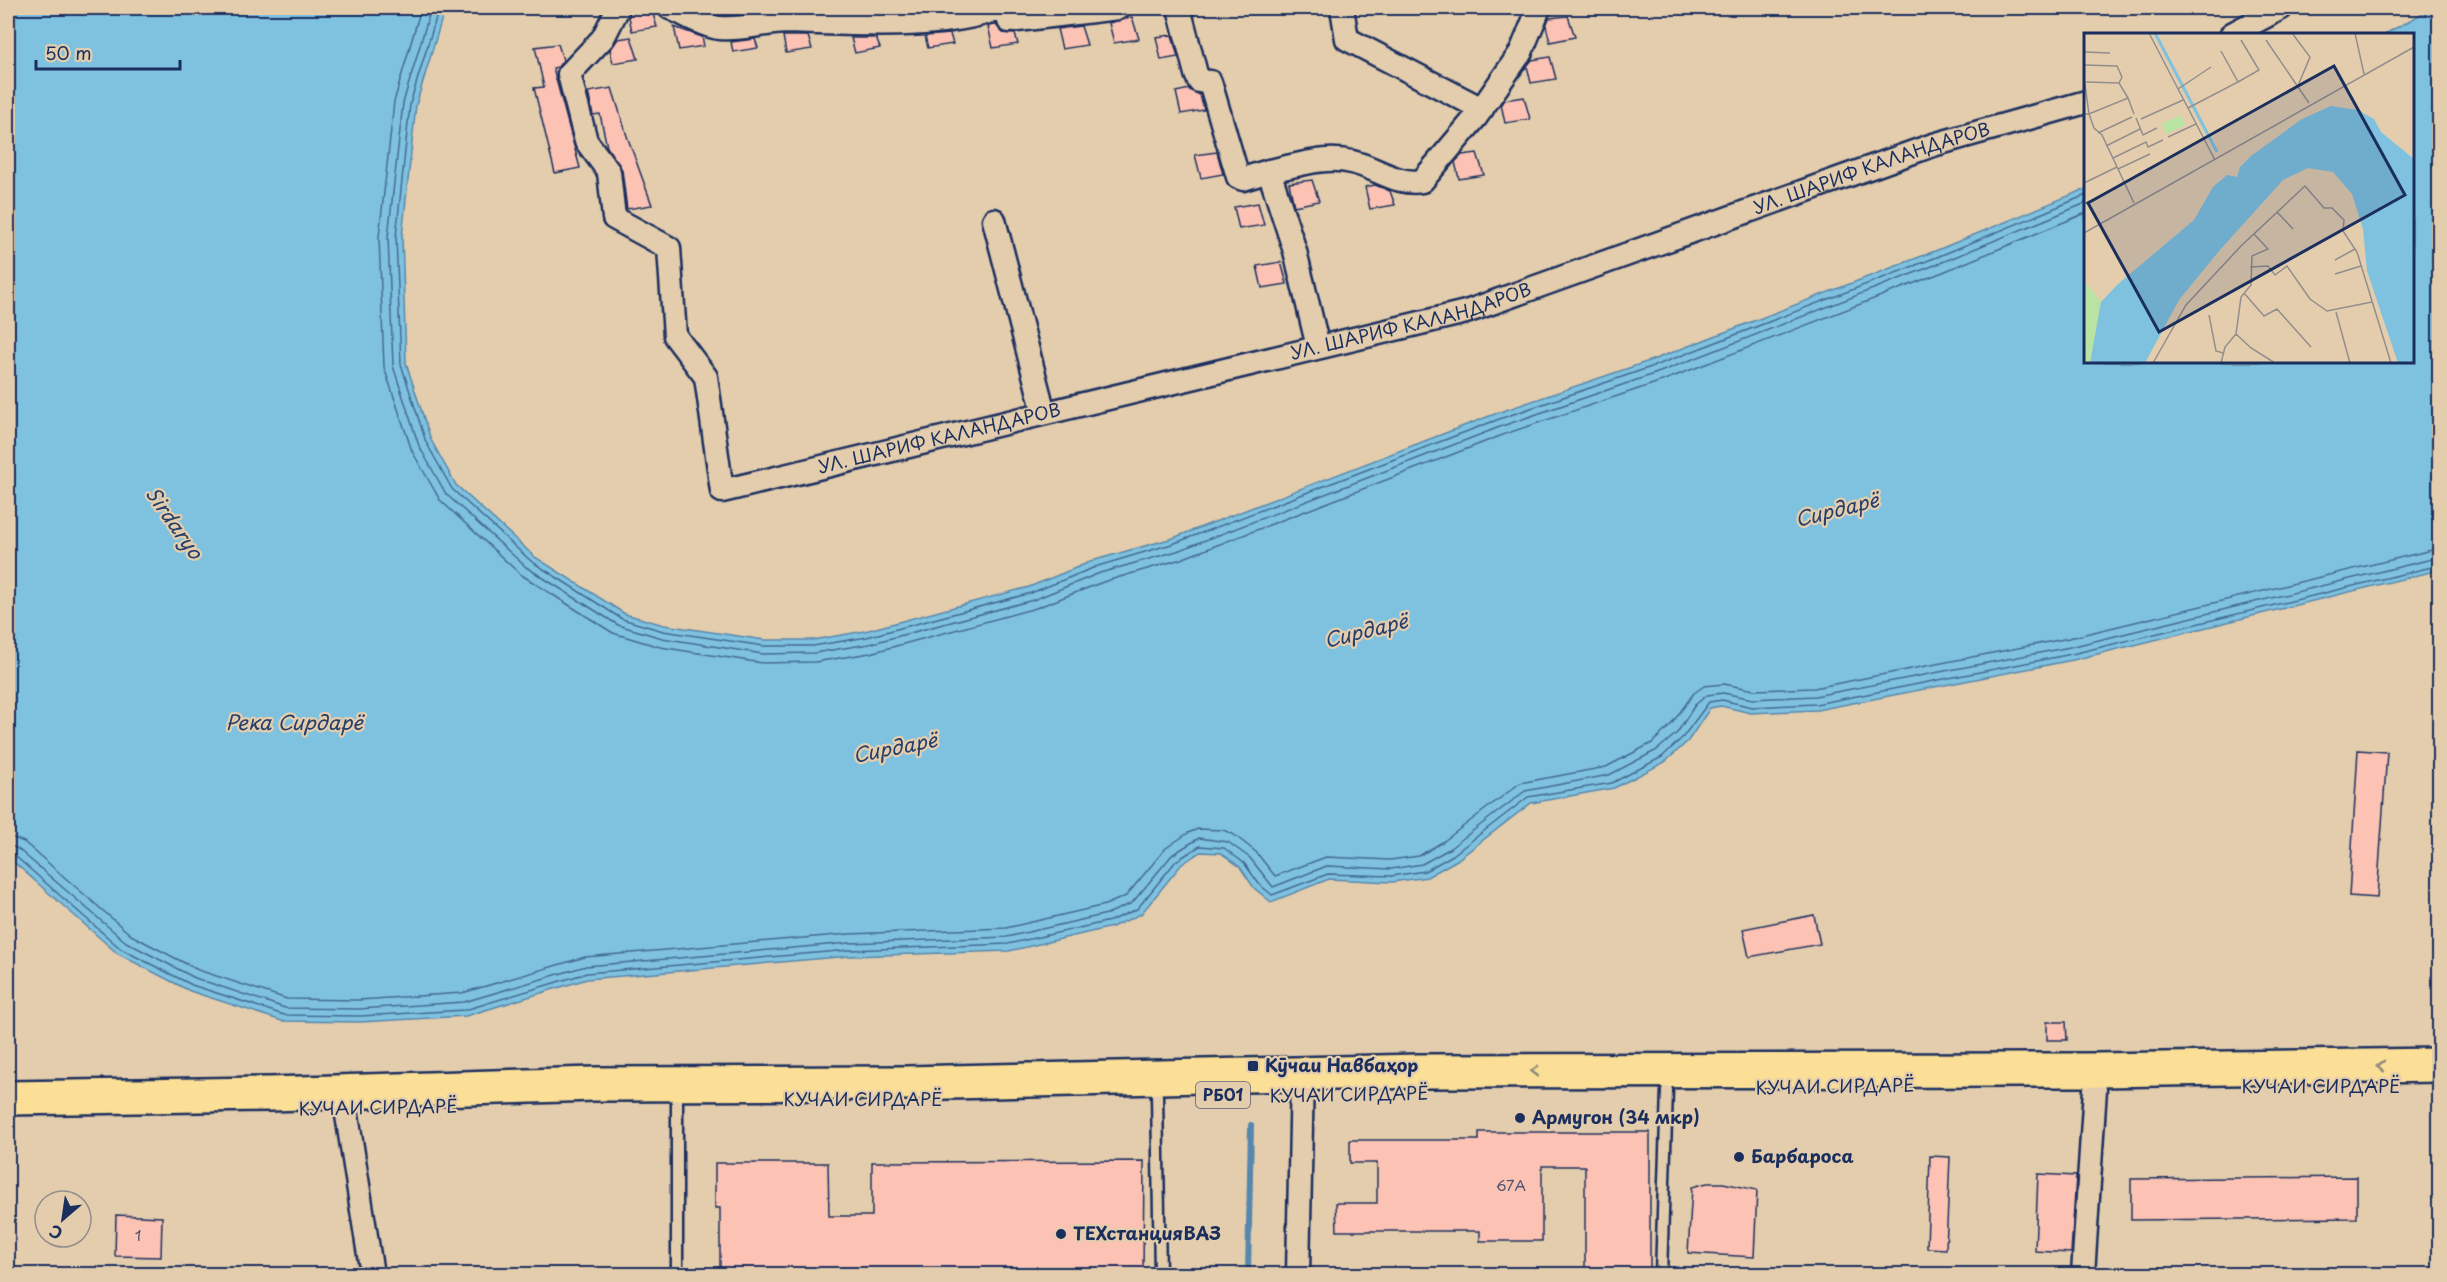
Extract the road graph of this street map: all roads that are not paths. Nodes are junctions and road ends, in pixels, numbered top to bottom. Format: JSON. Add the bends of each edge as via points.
{"nodes":[{"id":1,"x":618,"y":8,"type":"edge"},
{"id":2,"x":670,"y":8,"type":"edge"},
{"id":3,"x":1002,"y":8,"type":"edge"},
{"id":4,"x":1007,"y":8,"type":"edge"},
{"id":5,"x":1118,"y":8,"type":"edge"},
{"id":6,"x":1179,"y":8,"type":"edge"},
{"id":7,"x":1342,"y":8,"type":"edge"},
{"id":8,"x":1539,"y":8,"type":"edge"},
{"id":9,"x":2281,"y":8,"type":"edge"},
{"id":10,"x":2234,"y":33,"type":"edge"},
{"id":11,"x":2084,"y":102,"type":"edge"},
{"id":12,"x":1482,"y":109,"type":"junction"},
{"id":13,"x":1269,"y":171,"type":"junction"},
{"id":14,"x":994,"y":220,"type":"dead end"},
{"id":15,"x":1318,"y":347,"type":"junction"},
{"id":16,"x":1044,"y":413,"type":"junction"},
{"id":17,"x":2439,"y":1065,"type":"edge"},
{"id":18,"x":1303,"y":1084,"type":"junction"},
{"id":19,"x":2439,"y":1087,"type":"edge"},
{"id":20,"x":2095,"y":1089,"type":"junction"},
{"id":21,"x":1666,"y":1090,"type":"junction"},
{"id":22,"x":677,"y":1091,"type":"junction"},
{"id":23,"x":1157,"y":1095,"type":"junction"},
{"id":24,"x":8,"y":1098,"type":"edge"},
{"id":25,"x":345,"y":1100,"type":"junction"},
{"id":26,"x":8,"y":1115,"type":"edge"},
{"id":27,"x":370,"y":1272,"type":"edge"},
{"id":28,"x":677,"y":1275,"type":"edge"},
{"id":29,"x":1160,"y":1275,"type":"edge"},
{"id":30,"x":1298,"y":1275,"type":"edge"},
{"id":31,"x":1661,"y":1275,"type":"edge"},
{"id":32,"x":2083,"y":1275,"type":"edge"}],
"edges":[{"from":1,"to":16,"type":"street","name":"УЛ. ШАРИФ КАЛАНДАРОВ","via":[[603,38],[569,75],[586,141],[609,172],[614,218],[669,248],[675,336],[706,377],[722,491]]},
{"from":2,"to":3,"type":"street","via":[[719,29],[786,22],[855,26],[925,22],[977,16]]},
{"from":4,"to":5,"type":"street","via":[[1009,21]]},
{"from":6,"to":13,"type":"street","via":[[1196,74],[1199,81],[1210,82],[1238,177]]},
{"from":7,"to":12,"type":"street","via":[[1347,39]]},
{"from":8,"to":12,"type":"street","via":[[1521,52]]},
{"from":9,"to":10,"type":"street"},
{"from":11,"to":15,"type":"street","name":"УЛ. ШАРИФ КАЛАНДАРОВ","via":[[1933,146],[1466,312]]},
{"from":12,"to":13,"type":"street","via":[[1422,181],[1410,184],[1352,162],[1331,159]]},
{"from":13,"to":15,"type":"street","via":[[1295,251]]},
{"from":14,"to":16,"type":"street"},
{"from":15,"to":16,"type":"street","name":"УЛ. ШАРИФ КАЛАНДАРОВ"},
{"from":17,"to":18,"type":"highway","number":"РБ01","one_way":true,"via":[[1841,1069]]},
{"from":18,"to":21,"type":"highway","name":"КУЧАИ СИРДАРЁ","number":"РБ01"},
{"from":18,"to":22,"type":"highway","number":"РБ01","via":[[917,1083]]},
{"from":18,"to":23,"type":"highway","name":"КУЧАИ СИРДАРЁ","number":"РБ01"},
{"from":18,"to":30,"type":"street"},
{"from":19,"to":20,"type":"highway","name":"КУЧАИ СИРДАРЁ","number":"РБ01"},
{"from":20,"to":21,"type":"highway","name":"КУЧАИ СИРДАРЁ","number":"РБ01","via":[[1909,1086]]},
{"from":20,"to":32,"type":"street"},
{"from":21,"to":31,"type":"lane"},
{"from":22,"to":23,"type":"highway","name":"КУЧАИ СИРДАРЁ","number":"РБ01","via":[[891,1101]]},
{"from":22,"to":25,"type":"highway","number":"РБ01"},
{"from":22,"to":28,"type":"lane"},
{"from":23,"to":29,"type":"lane"},
{"from":24,"to":25,"type":"highway","number":"РБ01"},
{"from":25,"to":26,"type":"highway","name":"КУЧАИ СИРДАРЁ","number":"РБ01"},
{"from":25,"to":27,"type":"street"}]}
